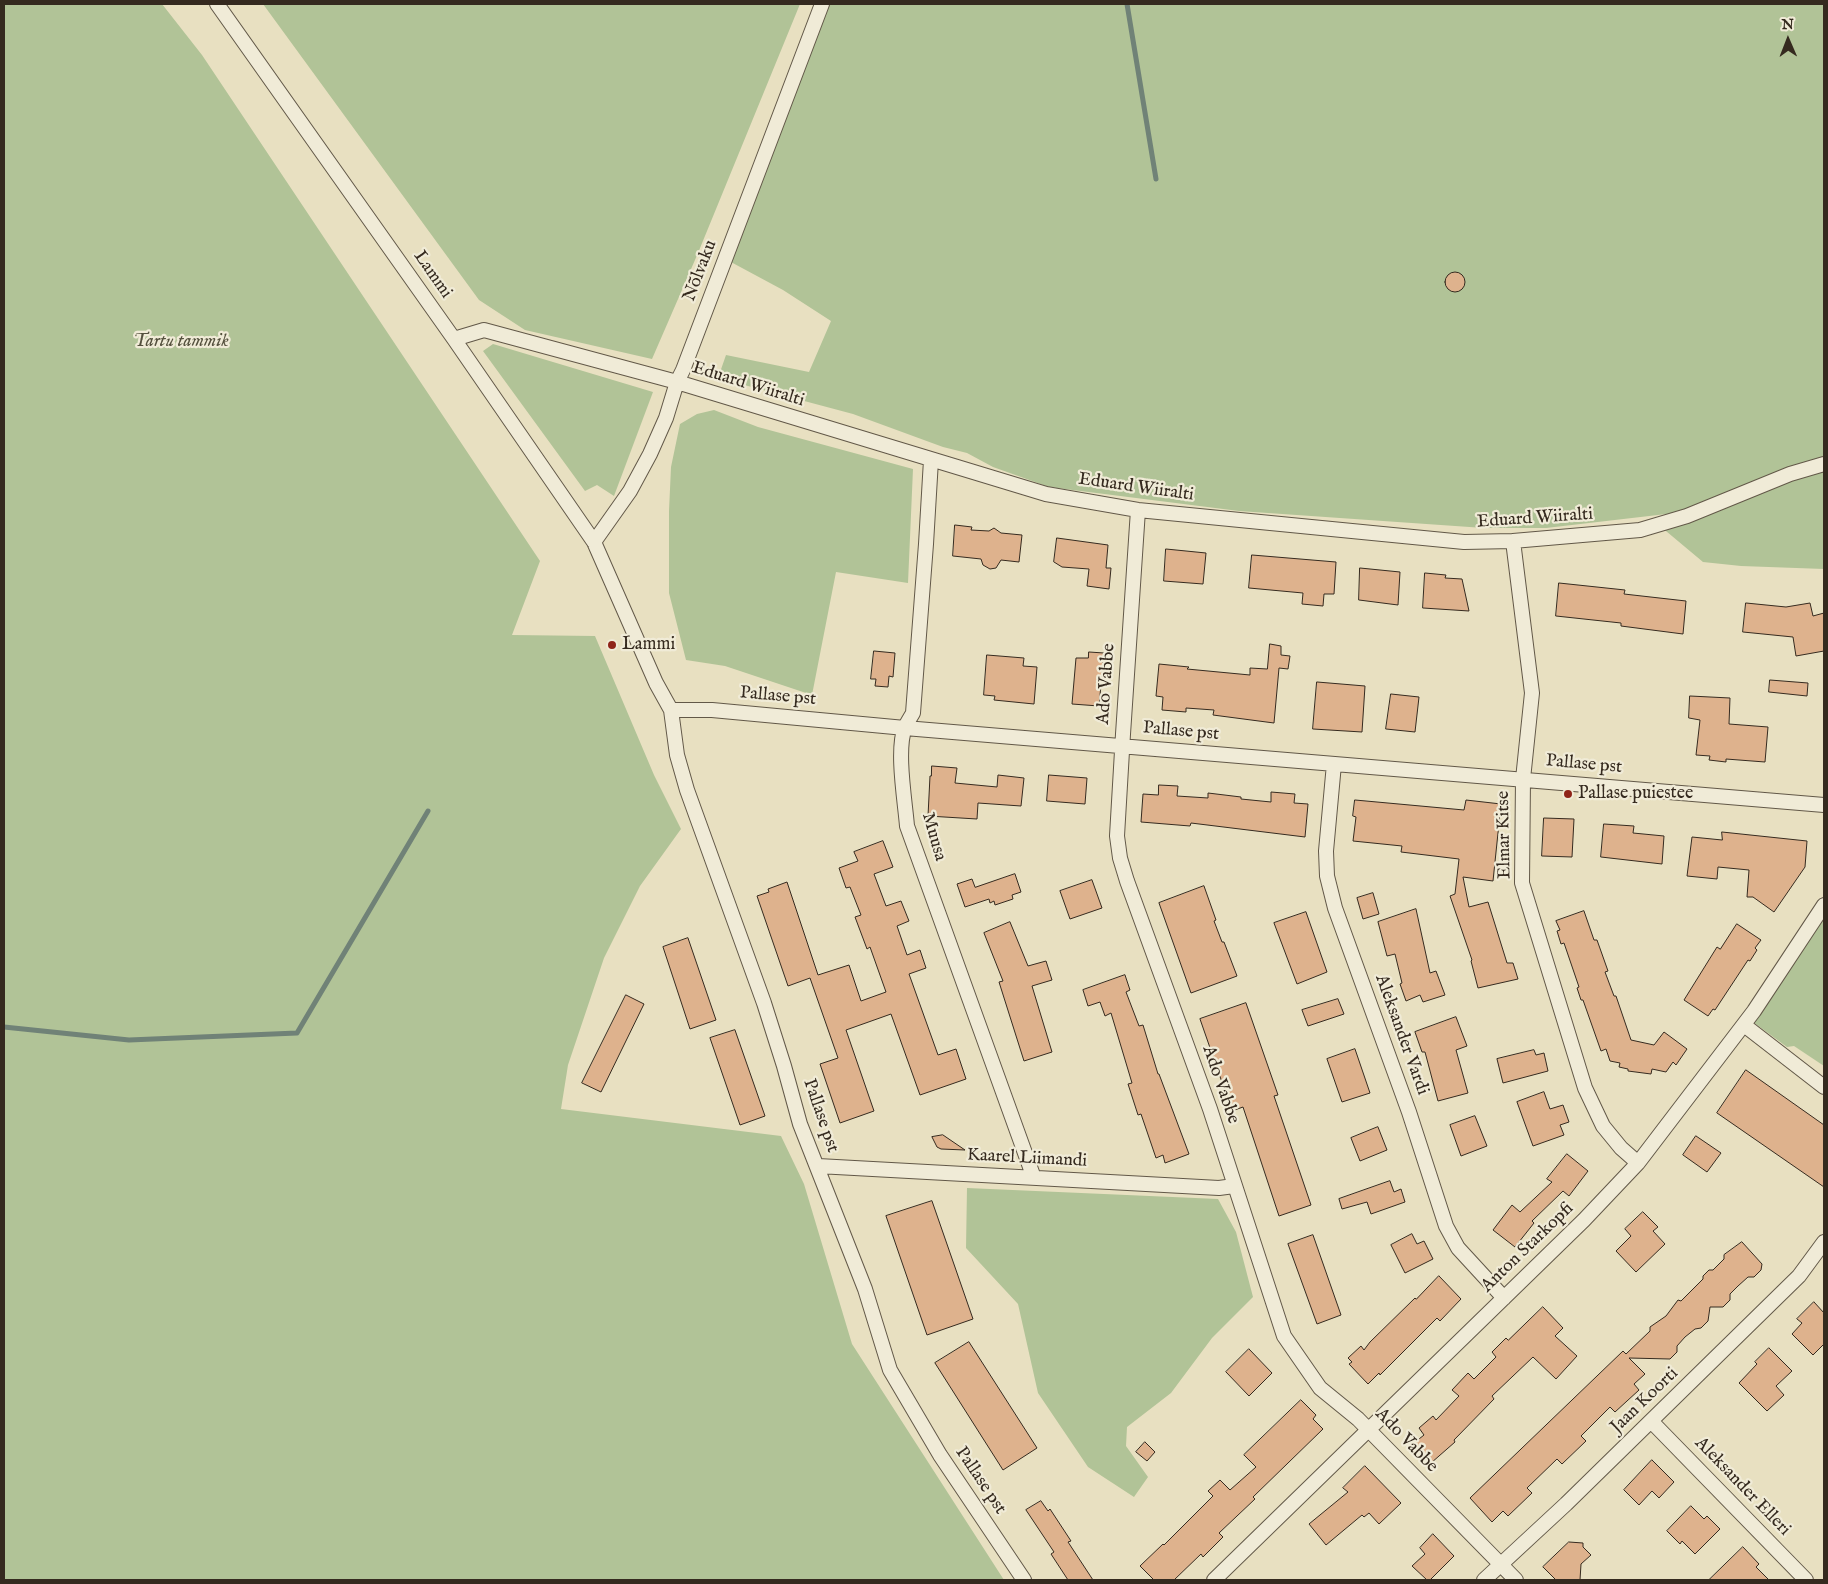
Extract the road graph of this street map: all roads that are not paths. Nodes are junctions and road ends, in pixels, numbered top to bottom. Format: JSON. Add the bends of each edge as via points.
{"nodes":[{"id":1,"x":216,"y":4,"type":"edge"},
{"id":2,"x":822,"y":4,"type":"edge"},
{"id":3,"x":454,"y":338,"type":"junction"},
{"id":4,"x":677,"y":382,"type":"junction"},
{"id":5,"x":930,"y":460,"type":"junction"},
{"id":6,"x":1824,"y":464,"type":"edge"},
{"id":7,"x":1138,"y":510,"type":"junction"},
{"id":8,"x":1513,"y":541,"type":"junction"},
{"id":9,"x":594,"y":542,"type":"junction"},
{"id":10,"x":671,"y":710,"type":"junction"},
{"id":11,"x":905,"y":728,"type":"junction"},
{"id":12,"x":1122,"y":746,"type":"junction"},
{"id":13,"x":1334,"y":764,"type":"junction"},
{"id":14,"x":1523,"y":779,"type":"junction"},
{"id":15,"x":1824,"y":805,"type":"edge"},
{"id":16,"x":1824,"y":905,"type":"edge"},
{"id":17,"x":1744,"y":1025,"type":"junction"},
{"id":18,"x":1824,"y":1087,"type":"edge"},
{"id":19,"x":1638,"y":1163,"type":"junction"},
{"id":20,"x":818,"y":1166,"type":"junction"},
{"id":21,"x":1034,"y":1178,"type":"junction"},
{"id":22,"x":1234,"y":1186,"type":"junction"},
{"id":23,"x":1824,"y":1242,"type":"edge"},
{"id":24,"x":1504,"y":1298,"type":"junction"},
{"id":25,"x":1651,"y":1421,"type":"junction"},
{"id":26,"x":1369,"y":1431,"type":"junction"},
{"id":27,"x":1501,"y":1565,"type":"junction"},
{"id":28,"x":1024,"y":1580,"type":"edge"},
{"id":29,"x":1214,"y":1580,"type":"edge"},
{"id":30,"x":1484,"y":1580,"type":"edge"},
{"id":31,"x":1516,"y":1580,"type":"edge"},
{"id":32,"x":1806,"y":1580,"type":"edge"}],
"edges":[{"from":1,"to":3,"type":"street","name":"Lammi"},
{"from":2,"to":4,"type":"street","name":"Nõlvaku"},
{"from":3,"to":4,"type":"street","name":"Eduard Wiiralti","via":[[484,330]]},
{"from":3,"to":9,"type":"street","name":"Lammi"},
{"from":4,"to":5,"type":"street","name":"Eduard Wiiralti"},
{"from":4,"to":9,"type":"street","name":"Nõlvaku","via":[[650,454]]},
{"from":5,"to":7,"type":"street","name":"Eduard Wiiralti","via":[[1046,494]]},
{"from":5,"to":11,"type":"street","name":"Muusa","via":[[913,714]]},
{"from":6,"to":8,"type":"street","name":"Eduard Wiiralti","via":[[1790,474],[1687,516],[1640,530]]},
{"from":7,"to":8,"type":"street","name":"Eduard Wiiralti","via":[[1464,542]]},
{"from":7,"to":12,"type":"street","name":"Ado Vabbe"},
{"from":8,"to":14,"type":"street","name":"Elmar Kitse","via":[[1532,693]]},
{"from":9,"to":10,"type":"street","name":"Lammi"},
{"from":10,"to":11,"type":"street","name":"Pallase pst","via":[[712,710]]},
{"from":10,"to":20,"type":"street","name":"Pallase pst","via":[[674,742],[687,790],[764,1003],[800,1124]]},
{"from":11,"to":12,"type":"street","name":"Pallase pst"},
{"from":11,"to":21,"type":"street","name":"Muusa","via":[[902,757],[908,826]]},
{"from":12,"to":13,"type":"street","name":"Pallase pst"},
{"from":12,"to":22,"type":"street","name":"Ado Vabbe","via":[[1120,858],[1210,1109]]},
{"from":13,"to":14,"type":"street","name":"Pallase pst"},
{"from":13,"to":24,"type":"street","name":"Aleksander Vardi","via":[[1326,851],[1334,908],[1446,1226],[1458,1248]]},
{"from":14,"to":15,"type":"street","name":"Pallase pst"},
{"from":14,"to":19,"type":"street","name":"Elmar Kitse","via":[[1522,882],[1585,1088],[1603,1126]]},
{"from":16,"to":17,"type":"street","name":"Anton Starkopfi"},
{"from":17,"to":18,"type":"street"},
{"from":17,"to":19,"type":"street","name":"Anton Starkopfi"},
{"from":19,"to":24,"type":"street","name":"Anton Starkopfi"},
{"from":20,"to":21,"type":"street","name":"Kaarel Liimandi"},
{"from":20,"to":28,"type":"street","name":"Pallase pst","via":[[865,1289],[890,1370],[940,1455]]},
{"from":21,"to":22,"type":"street","name":"Kaarel Liimandi","via":[[1219,1188]]},
{"from":22,"to":26,"type":"street","name":"Ado Vabbe","via":[[1284,1336],[1320,1388]]},
{"from":23,"to":25,"type":"street","name":"Jaan Koorti","via":[[1799,1276]]},
{"from":24,"to":26,"type":"street","name":"Anton Starkopfi"},
{"from":25,"to":27,"type":"street","name":"Jaan Koorti"},
{"from":25,"to":32,"type":"street","name":"Aleksander Elleri"},
{"from":26,"to":27,"type":"street","name":"Ado Vabbe"},
{"from":26,"to":29,"type":"street","name":"Anton Starkopfi"},
{"from":27,"to":30,"type":"street","name":"Jaan Koorti"},
{"from":27,"to":31,"type":"street","name":"Ado Vabbe"}]}
